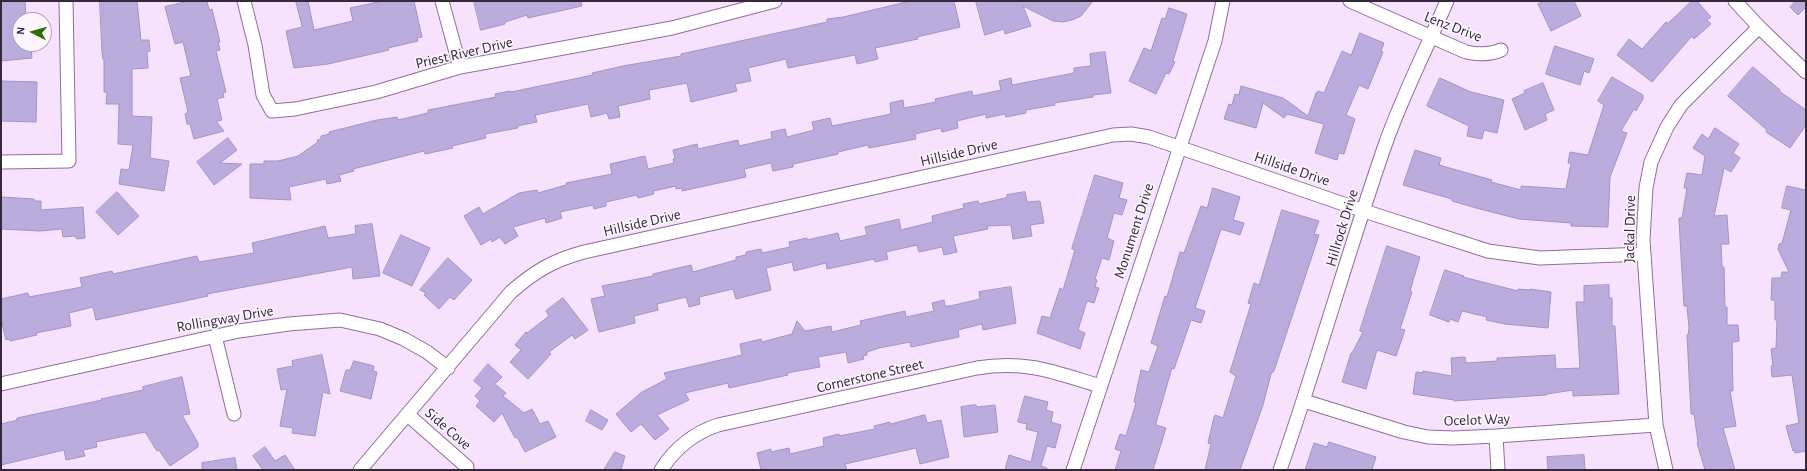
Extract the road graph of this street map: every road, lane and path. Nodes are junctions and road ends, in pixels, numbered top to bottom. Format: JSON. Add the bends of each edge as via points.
{"nodes":[{"id":1,"x":66,"y":1,"type":"edge"},
{"id":2,"x":244,"y":1,"type":"edge"},
{"id":3,"x":442,"y":1,"type":"edge"},
{"id":4,"x":775,"y":1,"type":"edge"},
{"id":5,"x":1223,"y":1,"type":"edge"},
{"id":6,"x":1350,"y":1,"type":"edge"},
{"id":7,"x":1447,"y":1,"type":"edge"},
{"id":8,"x":1735,"y":1,"type":"edge"},
{"id":9,"x":1758,"y":27,"type":"junction"},
{"id":10,"x":1431,"y":37,"type":"junction"},
{"id":11,"x":1501,"y":50,"type":"dead end"},
{"id":12,"x":460,"y":68,"type":"junction"},
{"id":13,"x":1806,"y":72,"type":"edge"},
{"id":14,"x":1179,"y":147,"type":"junction"},
{"id":15,"x":1,"y":162,"type":"edge"},
{"id":16,"x":1364,"y":210,"type":"junction"},
{"id":17,"x":1644,"y":254,"type":"junction"},
{"id":18,"x":215,"y":336,"type":"junction"},
{"id":19,"x":448,"y":368,"type":"junction"},
{"id":20,"x":1,"y":384,"type":"edge"},
{"id":21,"x":1100,"y":386,"type":"junction"},
{"id":22,"x":1304,"y":401,"type":"junction"},
{"id":23,"x":234,"y":414,"type":"dead end"},
{"id":24,"x":408,"y":415,"type":"junction"},
{"id":25,"x":1656,"y":425,"type":"junction"},
{"id":26,"x":1496,"y":436,"type":"junction"},
{"id":27,"x":467,"y":467,"type":"dead end"},
{"id":28,"x":360,"y":470,"type":"edge"},
{"id":29,"x":661,"y":470,"type":"edge"},
{"id":30,"x":1073,"y":470,"type":"edge"},
{"id":31,"x":1280,"y":470,"type":"edge"},
{"id":32,"x":1498,"y":470,"type":"edge"},
{"id":33,"x":1666,"y":470,"type":"edge"}],
"edges":[{"from":1,"to":15,"type":"street","via":[[69,161]]},
{"from":2,"to":12,"type":"street","name":"Priest River Drive","via":[[255,45],[263,95],[272,110],[295,109],[376,92]]},
{"from":3,"to":12,"type":"street"},
{"from":4,"to":12,"type":"street","name":"Priest River Drive","via":[[672,28]]},
{"from":5,"to":14,"type":"street","name":"Monument Drive","via":[[1215,41]]},
{"from":6,"to":10,"type":"street","name":"Lenz Drive"},
{"from":7,"to":10,"type":"street","name":"Hillrock Drive"},
{"from":8,"to":9,"type":"street"},
{"from":9,"to":13,"type":"street"},
{"from":9,"to":17,"type":"street","name":"Jackal Drive","via":[[1689,95],[1667,127],[1651,162],[1646,188]]},
{"from":10,"to":11,"type":"street","name":"Lenz Drive","via":[[1478,55]]},
{"from":10,"to":16,"type":"street","name":"Hillrock Drive","via":[[1384,147]]},
{"from":14,"to":16,"type":"street","name":"Hillside Drive"},
{"from":14,"to":19,"type":"street","name":"Hillside Drive","via":[[1149,137],[1113,135],[561,258],[534,272],[511,292]]},
{"from":14,"to":21,"type":"street","name":"Monument Drive"},
{"from":16,"to":17,"type":"street","name":"Hillside Drive","via":[[1488,251],[1540,258]]},
{"from":16,"to":22,"type":"street","name":"Hillrock Drive"},
{"from":17,"to":25,"type":"street","name":"Jackal Drive"},
{"from":18,"to":19,"type":"street","name":"Rollingway Drive","via":[[289,324],[340,320],[380,329],[404,339]]},
{"from":18,"to":20,"type":"street","name":"Rollingway Drive"},
{"from":18,"to":23,"type":"street"},
{"from":19,"to":24,"type":"street","name":"Hillside Drive"},
{"from":21,"to":29,"type":"street","name":"Cornerstone Street","via":[[1022,364],[977,368],[718,425],[683,444]]},
{"from":21,"to":30,"type":"street","name":"Monument Drive"},
{"from":22,"to":26,"type":"street","name":"Ocelot Way","via":[[1404,432],[1453,438]]},
{"from":22,"to":31,"type":"street","name":"Hillrock Drive"},
{"from":24,"to":27,"type":"street","name":"Side Cove"},
{"from":24,"to":28,"type":"street","name":"Hillside Drive"},
{"from":25,"to":26,"type":"street","name":"Ocelot Way"},
{"from":25,"to":33,"type":"street","name":"Jackal Drive"},
{"from":26,"to":32,"type":"street"}]}
